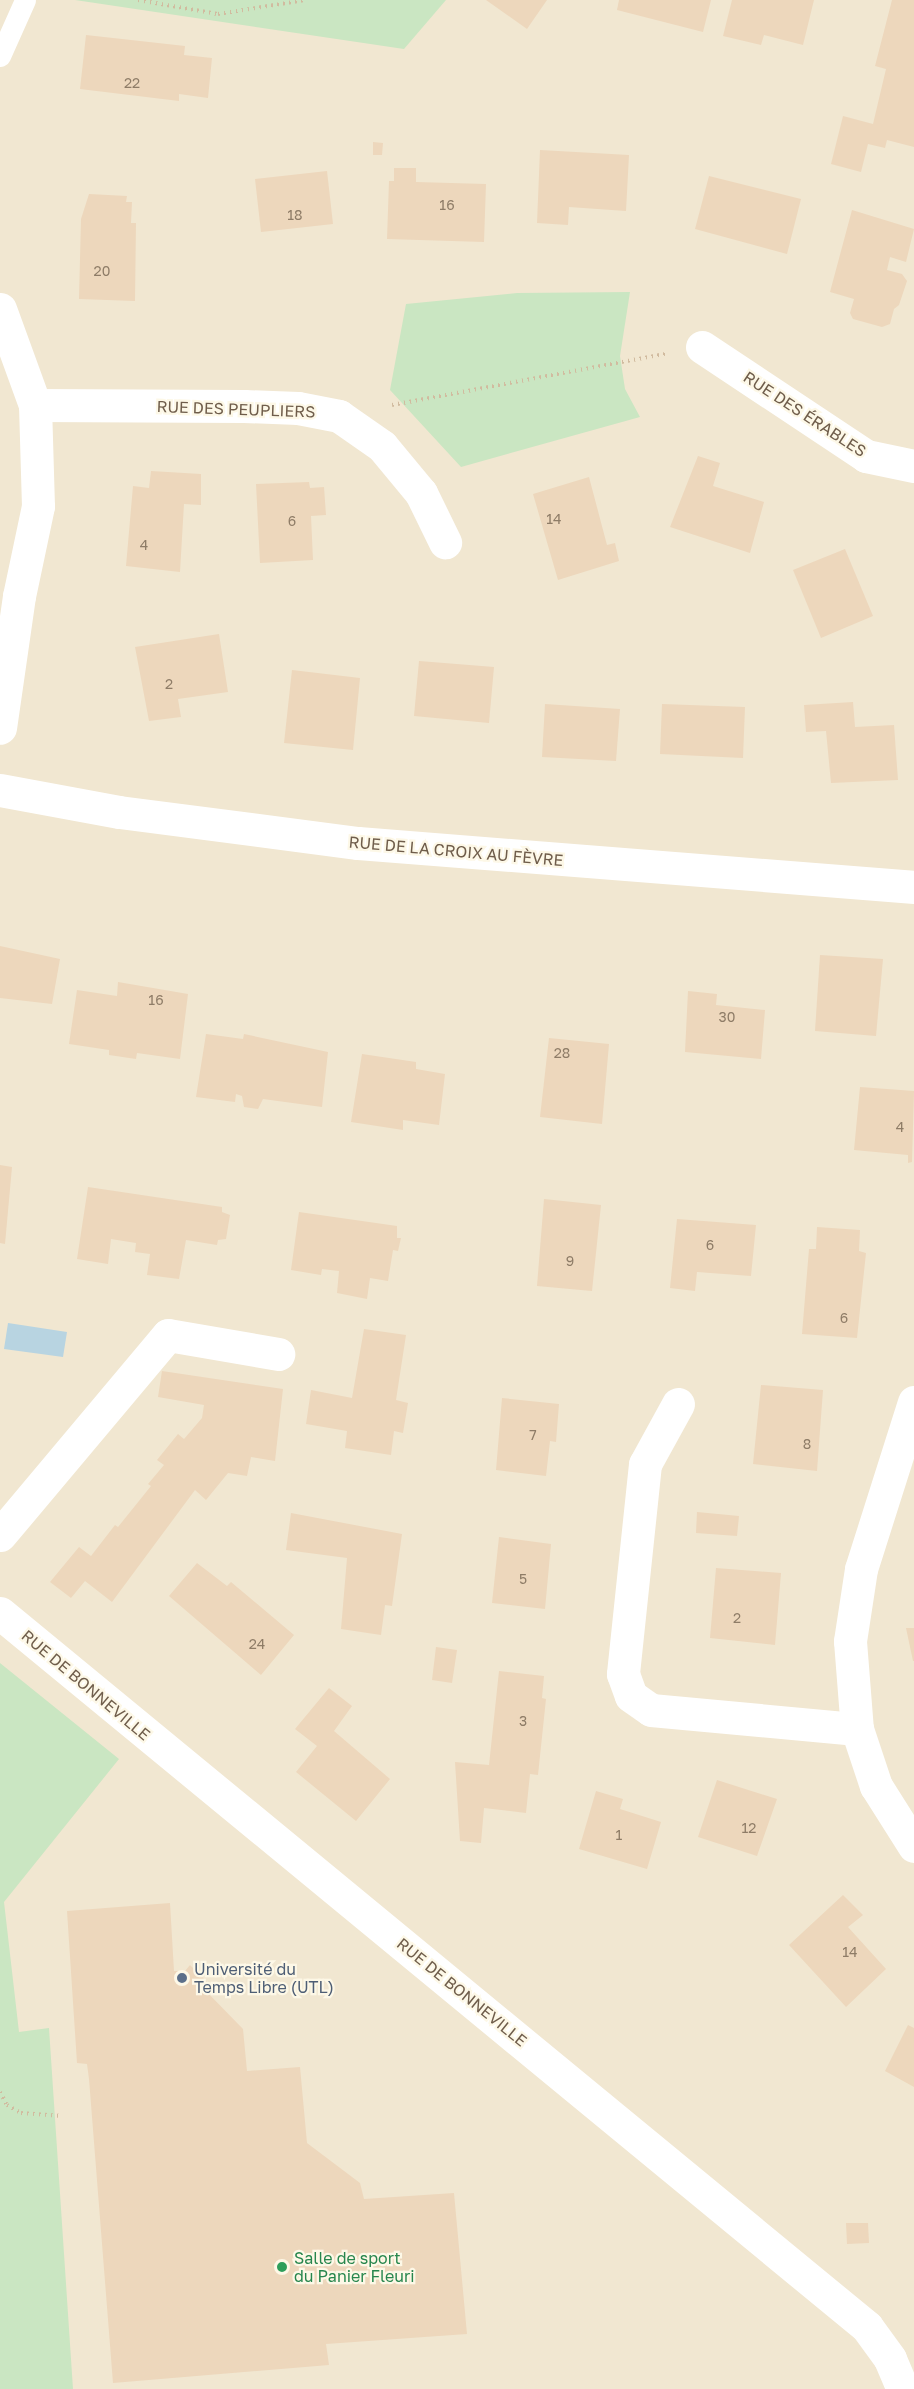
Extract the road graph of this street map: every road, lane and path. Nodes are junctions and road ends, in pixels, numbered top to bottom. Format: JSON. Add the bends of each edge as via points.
{"nodes":[{"id":1,"x":25,"y":0,"type":"edge"},
{"id":2,"x":138,"y":0,"type":"edge"},
{"id":3,"x":305,"y":0,"type":"edge"},
{"id":4,"x":0,"y":56,"type":"edge"},
{"id":5,"x":0,"y":309,"type":"edge"},
{"id":6,"x":702,"y":347,"type":"joint"},
{"id":7,"x":35,"y":405,"type":"junction"},
{"id":8,"x":339,"y":416,"type":"junction"},
{"id":9,"x":914,"y":466,"type":"edge"},
{"id":10,"x":445,"y":542,"type":"dead end"},
{"id":11,"x":0,"y":728,"type":"edge"},
{"id":12,"x":0,"y":790,"type":"edge"},
{"id":13,"x":914,"y":887,"type":"edge"},
{"id":14,"x":278,"y":1354,"type":"dead end"},
{"id":15,"x":914,"y":1402,"type":"edge"},
{"id":16,"x":678,"y":1404,"type":"dead end"},
{"id":17,"x":0,"y":1535,"type":"edge"},
{"id":18,"x":0,"y":1614,"type":"edge"},
{"id":19,"x":857,"y":1729,"type":"junction"},
{"id":20,"x":914,"y":1846,"type":"edge"},
{"id":21,"x":0,"y":2092,"type":"edge"},
{"id":22,"x":62,"y":2116,"type":"dead end"},
{"id":23,"x":903,"y":2389,"type":"edge"}],
"edges":[{"from":1,"to":4,"type":"lane"},
{"from":2,"to":3,"type":"path","via":[[218,14]]},
{"from":5,"to":7,"type":"street"},
{"from":6,"to":8,"type":"path"},
{"from":6,"to":9,"type":"street","name":"RUE DES ÉRABLES","via":[[866,456]]},
{"from":7,"to":8,"type":"street","name":"RUE DES PEUPLIERS","via":[[266,407]]},
{"from":7,"to":11,"type":"street","via":[[38,506],[19,596]]},
{"from":8,"to":10,"type":"street","name":"RUE DES PEUPLIERS","via":[[382,446],[421,493]]},
{"from":12,"to":13,"type":"street","name":"RUE DE LA CROIX AU FÈVRE","via":[[119,812],[358,843]]},
{"from":14,"to":17,"type":"street","via":[[168,1335]]},
{"from":15,"to":19,"type":"street","via":[[861,1569],[850,1641]]},
{"from":16,"to":19,"type":"street","via":[[645,1464],[623,1674],[631,1696],[651,1710]]},
{"from":18,"to":23,"type":"street","name":"RUE DE BONNEVILLE","via":[[867,2327],[890,2359]]},
{"from":19,"to":20,"type":"street","via":[[876,1786]]},
{"from":21,"to":22,"type":"path","via":[[7,2105],[21,2113]]}]}
